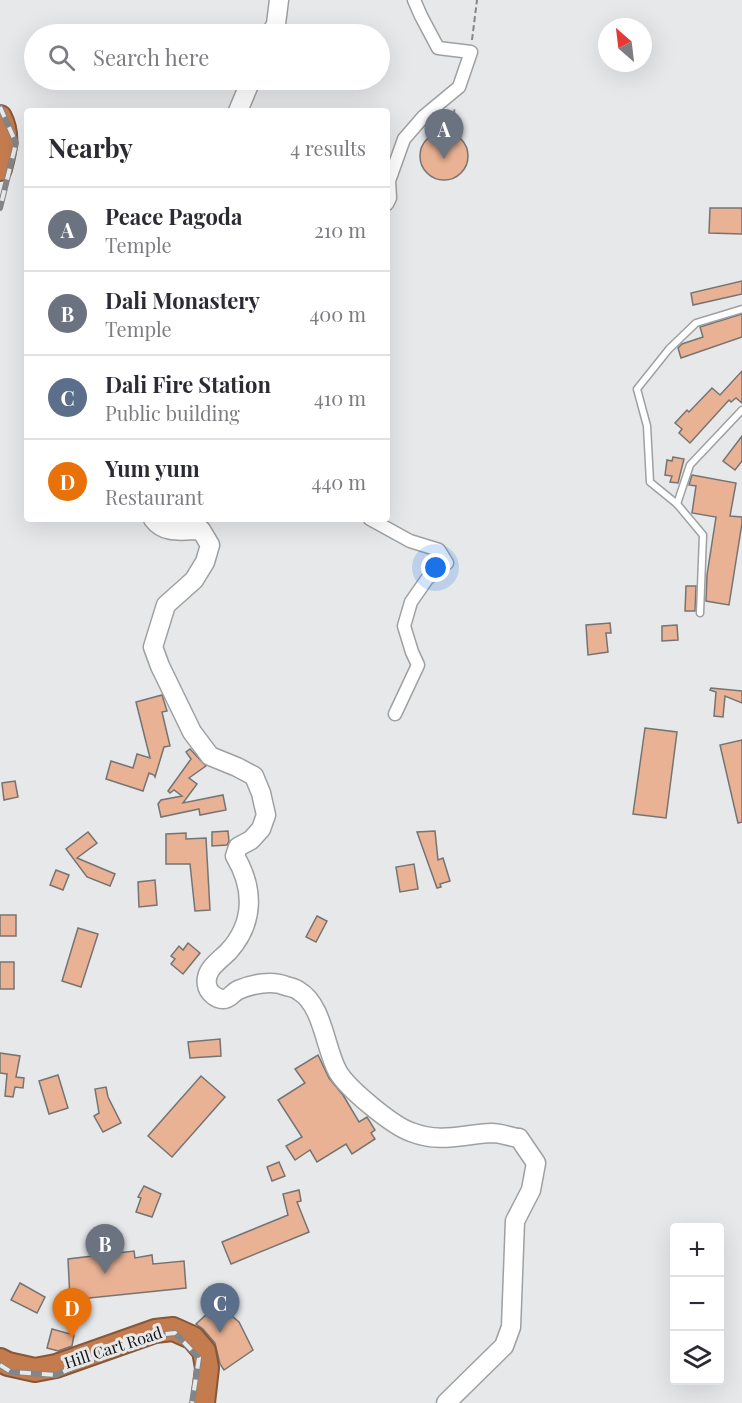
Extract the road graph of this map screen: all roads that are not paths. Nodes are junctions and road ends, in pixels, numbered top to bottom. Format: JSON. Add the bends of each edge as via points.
{"nodes":[{"id":1,"x":279,"y":0,"type":"edge"},
{"id":2,"x":414,"y":0,"type":"edge"},
{"id":3,"x":276,"y":24,"type":"edge"},
{"id":4,"x":247,"y":90,"type":"edge"},
{"id":5,"x":239,"y":108,"type":"edge"},
{"id":6,"x":0,"y":117,"type":"edge"},
{"id":7,"x":0,"y":169,"type":"edge"},
{"id":8,"x":390,"y":178,"type":"edge"},
{"id":9,"x":742,"y":309,"type":"edge"},
{"id":10,"x":742,"y":410,"type":"edge"},
{"id":11,"x":677,"y":504,"type":"junction"},
{"id":12,"x":155,"y":522,"type":"edge"},
{"id":13,"x":376,"y":522,"type":"edge"},
{"id":14,"x":700,"y":613,"type":"dead end"},
{"id":15,"x":395,"y":714,"type":"dead end"},
{"id":16,"x":0,"y":1360,"type":"edge"},
{"id":17,"x":203,"y":1403,"type":"edge"},
{"id":18,"x":446,"y":1403,"type":"edge"}],
"edges":[{"from":1,"to":3,"type":"main road"},
{"from":2,"to":8,"type":"street","via":[[438,48],[471,52],[459,87],[404,139]]},
{"from":4,"to":5,"type":"main road"},
{"from":6,"to":7,"type":"highway","via":[[6,146]]},
{"from":9,"to":11,"type":"lane","via":[[696,323],[637,389],[647,426],[650,482]]},
{"from":10,"to":11,"type":"lane","via":[[690,465]]},
{"from":11,"to":14,"type":"lane","via":[[703,535]]},
{"from":12,"to":18,"type":"main road","via":[[171,531],[201,530],[210,545],[194,580],[166,605],[153,647],[160,666],[192,732],[210,756],[254,776],[266,815],[261,829],[238,847],[236,856],[250,898],[244,927],[230,950],[210,970],[207,985],[213,995],[222,999],[255,985],[279,983],[300,991],[312,1005],[338,1072],[359,1096],[410,1132],[440,1139],[493,1133],[519,1138],[536,1163],[531,1190],[515,1221],[511,1327],[504,1346]]},
{"from":13,"to":15,"type":"street","via":[[439,550],[447,563],[427,579],[411,602],[404,626],[418,665]]},
{"from":16,"to":17,"type":"highway","name":"Hill Cart Road","via":[[35,1370],[155,1331],[173,1329],[193,1338],[204,1350],[207,1368]]}]}
